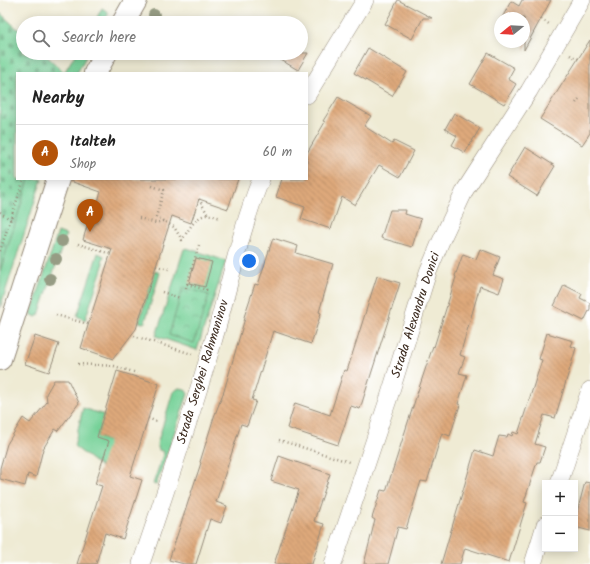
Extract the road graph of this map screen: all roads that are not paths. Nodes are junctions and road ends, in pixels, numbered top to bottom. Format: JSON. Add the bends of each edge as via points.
{"nodes":[{"id":1,"x":136,"y":0,"type":"edge"},
{"id":2,"x":365,"y":0,"type":"edge"},
{"id":3,"x":582,"y":0,"type":"edge"},
{"id":4,"x":127,"y":16,"type":"edge"},
{"id":5,"x":102,"y":60,"type":"edge"},
{"id":6,"x":96,"y":72,"type":"edge"},
{"id":7,"x":308,"y":93,"type":"edge"},
{"id":8,"x":58,"y":180,"type":"edge"},
{"id":9,"x":261,"y":180,"type":"edge"},
{"id":10,"x":0,"y":359,"type":"edge"},
{"id":11,"x":590,"y":390,"type":"edge"},
{"id":12,"x":560,"y":480,"type":"edge"},
{"id":13,"x":542,"y":536,"type":"edge"},
{"id":14,"x":141,"y":564,"type":"edge"},
{"id":15,"x":333,"y":564,"type":"edge"},
{"id":16,"x":533,"y":564,"type":"edge"}],
"edges":[{"from":1,"to":4,"type":"main road"},
{"from":2,"to":7,"type":"street"},
{"from":3,"to":15,"type":"street","name":"Strada Alexandru Donici","via":[[529,91],[465,190],[441,241],[426,278]]},
{"from":5,"to":6,"type":"main road"},
{"from":8,"to":10,"type":"main road"},
{"from":9,"to":14,"type":"street","name":"Strada Serghei Rahmaninov","via":[[208,359]]},
{"from":11,"to":12,"type":"street"},
{"from":13,"to":16,"type":"street"}]}
